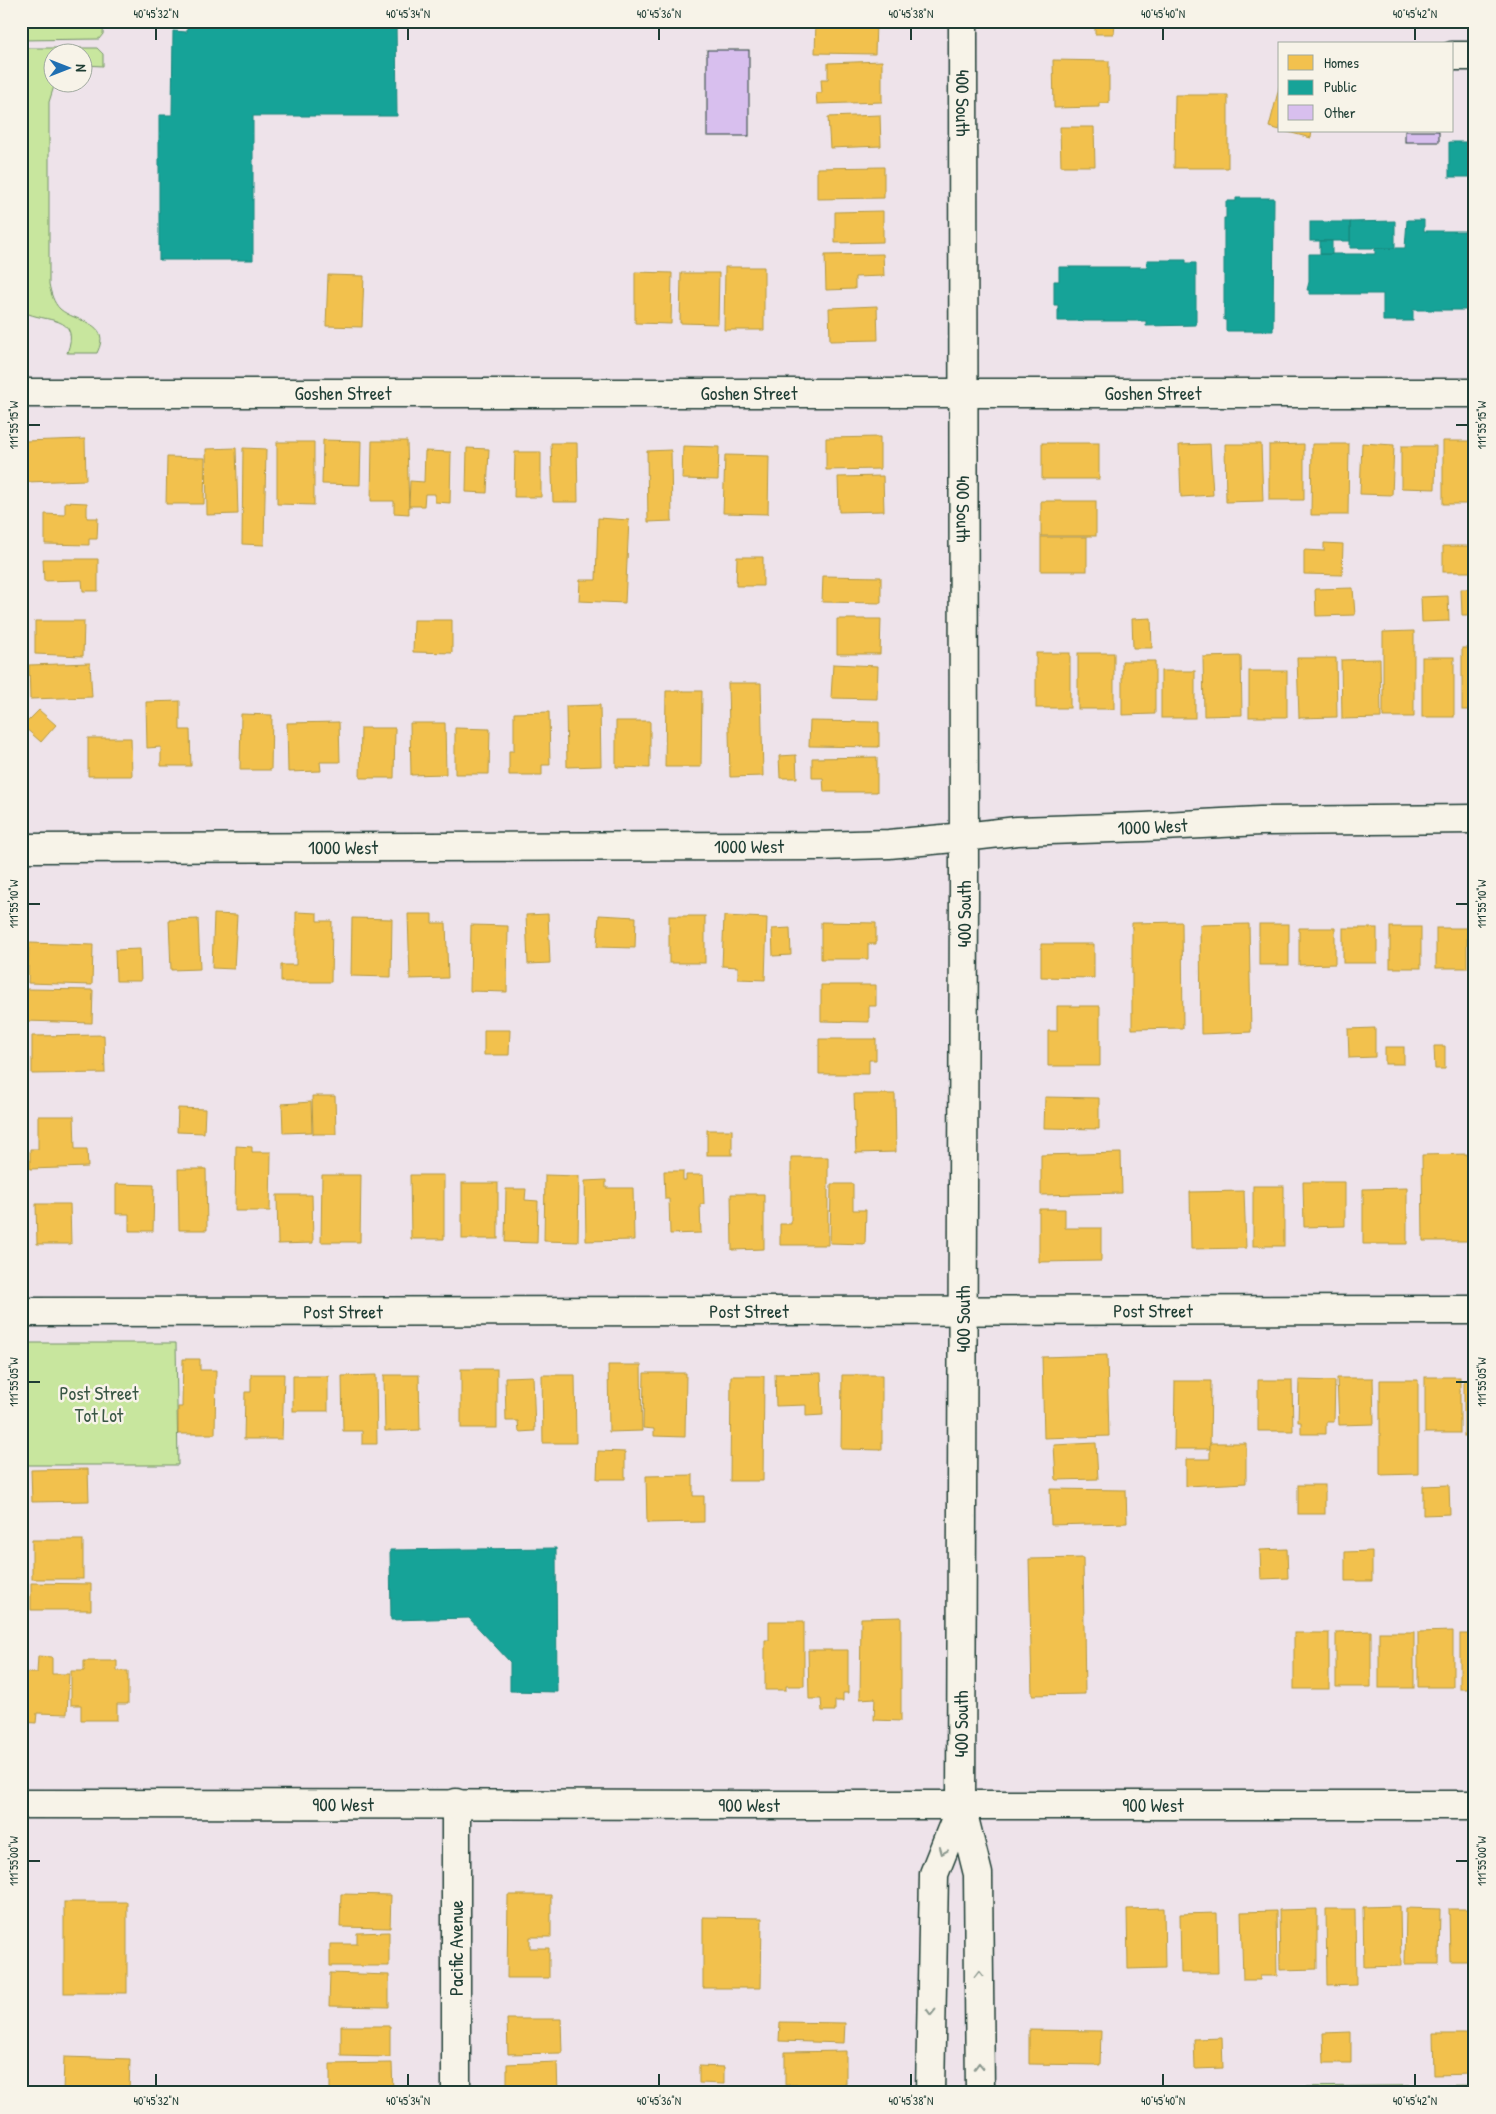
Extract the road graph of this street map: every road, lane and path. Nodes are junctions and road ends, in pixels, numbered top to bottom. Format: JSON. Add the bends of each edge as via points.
{"nodes":[{"id":1,"x":963,"y":21,"type":"edge"},
{"id":2,"x":1454,"y":56,"type":"edge"},
{"id":3,"x":1475,"y":56,"type":"edge"},
{"id":4,"x":21,"y":393,"type":"edge"},
{"id":5,"x":963,"y":393,"type":"junction"},
{"id":6,"x":1475,"y":393,"type":"edge"},
{"id":7,"x":1475,"y":819,"type":"edge"},
{"id":8,"x":964,"y":838,"type":"junction"},
{"id":9,"x":21,"y":848,"type":"edge"},
{"id":10,"x":963,"y":1310,"type":"junction"},
{"id":11,"x":1475,"y":1310,"type":"edge"},
{"id":12,"x":21,"y":1312,"type":"edge"},
{"id":13,"x":456,"y":1803,"type":"junction"},
{"id":14,"x":21,"y":1804,"type":"edge"},
{"id":15,"x":1475,"y":1805,"type":"edge"},
{"id":16,"x":961,"y":1806,"type":"junction"},
{"id":17,"x":456,"y":2093,"type":"edge"},
{"id":18,"x":930,"y":2093,"type":"edge"},
{"id":19,"x":980,"y":2093,"type":"edge"}],
"edges":[{"from":1,"to":5,"type":"street","name":"400 South"},
{"from":2,"to":3,"type":"street"},
{"from":4,"to":5,"type":"street","name":"Goshen Street"},
{"from":5,"to":6,"type":"street","name":"Goshen Street"},
{"from":5,"to":8,"type":"street","name":"400 South"},
{"from":7,"to":8,"type":"street","name":"1000 West","via":[[1260,821],[1016,831]]},
{"from":8,"to":9,"type":"street","name":"1000 West","via":[[818,846]]},
{"from":8,"to":10,"type":"street","name":"400 South"},
{"from":10,"to":11,"type":"street","name":"Post Street"},
{"from":10,"to":12,"type":"street","name":"Post Street"},
{"from":10,"to":16,"type":"street","name":"400 South"},
{"from":13,"to":14,"type":"street","name":"900 West"},
{"from":13,"to":16,"type":"street","name":"900 West"},
{"from":13,"to":17,"type":"street","name":"Pacific Avenue"},
{"from":15,"to":16,"type":"street","name":"900 West"},
{"from":16,"to":18,"type":"street","name":"400 South","one_way":true,"via":[[934,1874]]},
{"from":19,"to":16,"type":"street","name":"400 South","one_way":true,"via":[[978,1874]]}]}
